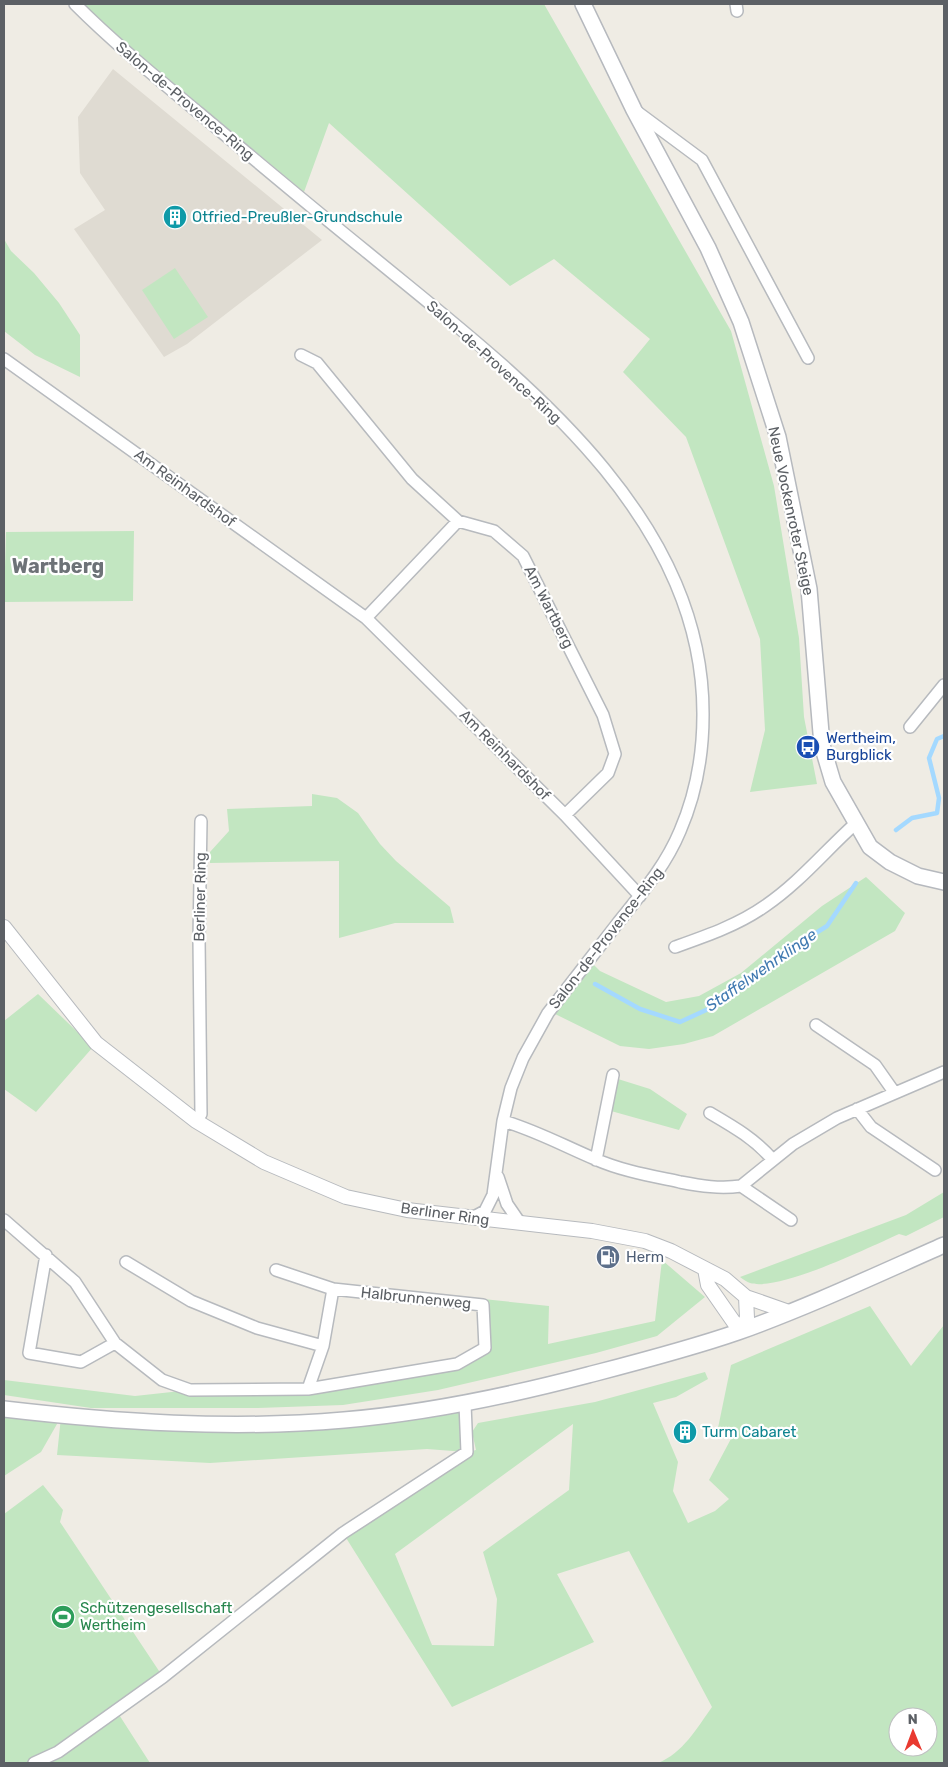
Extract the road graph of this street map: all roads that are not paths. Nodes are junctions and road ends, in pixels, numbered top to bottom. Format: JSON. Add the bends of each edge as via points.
{"nodes":[{"id":1,"x":75,"y":4,"type":"edge"},
{"id":2,"x":583,"y":4,"type":"edge"},
{"id":3,"x":634,"y":110,"type":"junction"},
{"id":4,"x":301,"y":355,"type":"dead end"},
{"id":5,"x":4,"y":358,"type":"edge"},
{"id":6,"x":808,"y":358,"type":"dead end"},
{"id":7,"x":458,"y":521,"type":"junction"},
{"id":8,"x":366,"y":618,"type":"junction"},
{"id":9,"x":944,"y":685,"type":"edge"},
{"id":10,"x":910,"y":728,"type":"dead end"},
{"id":11,"x":565,"y":815,"type":"junction"},
{"id":12,"x":201,"y":821,"type":"dead end"},
{"id":13,"x":855,"y":824,"type":"junction"},
{"id":14,"x":944,"y":882,"type":"edge"},
{"id":15,"x":640,"y":896,"type":"junction"},
{"id":16,"x":4,"y":927,"type":"edge"},
{"id":17,"x":675,"y":947,"type":"dead end"},
{"id":18,"x":816,"y":1025,"type":"dead end"},
{"id":19,"x":944,"y":1072,"type":"edge"},
{"id":20,"x":613,"y":1075,"type":"dead end"},
{"id":21,"x":894,"y":1092,"type":"junction"},
{"id":22,"x":857,"y":1109,"type":"junction"},
{"id":23,"x":710,"y":1114,"type":"dead end"},
{"id":24,"x":503,"y":1120,"type":"junction"},
{"id":25,"x":196,"y":1121,"type":"junction"},
{"id":26,"x":596,"y":1160,"type":"junction"},
{"id":27,"x":773,"y":1160,"type":"junction"},
{"id":28,"x":935,"y":1170,"type":"dead end"},
{"id":29,"x":497,"y":1176,"type":"junction"},
{"id":30,"x":741,"y":1186,"type":"junction"},
{"id":31,"x":472,"y":1218,"type":"junction"},
{"id":32,"x":4,"y":1220,"type":"edge"},
{"id":33,"x":791,"y":1220,"type":"dead end"},
{"id":34,"x":520,"y":1222,"type":"junction"},
{"id":35,"x":944,"y":1245,"type":"edge"},
{"id":36,"x":46,"y":1255,"type":"junction"},
{"id":37,"x":126,"y":1262,"type":"dead end"},
{"id":38,"x":705,"y":1269,"type":"junction"},
{"id":39,"x":276,"y":1270,"type":"dead end"},
{"id":40,"x":333,"y":1290,"type":"junction"},
{"id":41,"x":746,"y":1297,"type":"junction"},
{"id":42,"x":790,"y":1312,"type":"junction"},
{"id":43,"x":740,"y":1331,"type":"junction"},
{"id":44,"x":115,"y":1343,"type":"junction"},
{"id":45,"x":323,"y":1346,"type":"junction"},
{"id":46,"x":308,"y":1388,"type":"junction"},
{"id":47,"x":465,"y":1404,"type":"junction"},
{"id":48,"x":4,"y":1409,"type":"edge"},
{"id":49,"x":34,"y":1763,"type":"edge"}],
"edges":[{"from":1,"to":15,"type":"street","name":"Salon-de-Provence-Ring","via":[[140,63],[544,403],[637,511],[672,572],[693,630],[703,689],[703,738],[698,776],[682,829],[662,868]]},
{"from":2,"to":3,"type":"main road","name":"Neue Vockenroter Steige"},
{"from":3,"to":6,"type":"street","name":"Neue Vockenroter Steige","via":[[702,160]]},
{"from":3,"to":13,"type":"main road","name":"Neue Vockenroter Steige","via":[[708,248],[741,322],[778,437],[809,589],[822,745],[833,782]]},
{"from":4,"to":7,"type":"street","name":"Am Wartberg","via":[[317,363],[412,479]]},
{"from":5,"to":8,"type":"street","name":"Am Reinhardshof"},
{"from":7,"to":8,"type":"street"},
{"from":7,"to":11,"type":"street","name":"Am Wartberg","via":[[494,532],[522,556],[603,715],[615,754],[613,760],[608,773]]},
{"from":8,"to":11,"type":"street","name":"Am Reinhardshof"},
{"from":9,"to":10,"type":"street"},
{"from":11,"to":15,"type":"street","name":"Am Reinhardshof"},
{"from":12,"to":25,"type":"street","name":"Berliner Ring","via":[[201,1114]]},
{"from":13,"to":14,"type":"main road","name":"Neue Vockenroter Steige","via":[[870,847],[890,862],[918,876]]},
{"from":13,"to":17,"type":"street","via":[[792,885],[765,906],[720,931]]},
{"from":15,"to":24,"type":"street","name":"Salon-de-Provence-Ring","via":[[548,1013],[523,1058]]},
{"from":16,"to":25,"type":"street","name":"Berliner Ring","via":[[96,1043]]},
{"from":18,"to":21,"type":"street","via":[[875,1066]]},
{"from":19,"to":21,"type":"street"},
{"from":20,"to":26,"type":"street"},
{"from":21,"to":22,"type":"street"},
{"from":22,"to":27,"type":"street","via":[[822,1126]]},
{"from":22,"to":28,"type":"street","via":[[871,1127]]},
{"from":23,"to":27,"type":"street","via":[[744,1133]]},
{"from":24,"to":26,"type":"street","via":[[531,1129]]},
{"from":24,"to":29,"type":"street","name":"Salon-de-Provence-Ring"},
{"from":25,"to":31,"type":"street","name":"Berliner Ring","via":[[264,1162],[346,1197]]},
{"from":26,"to":30,"type":"street","via":[[626,1170],[704,1186]]},
{"from":27,"to":30,"type":"street"},
{"from":29,"to":31,"type":"street","name":"Salon-de-Provence-Ring","via":[[485,1211]]},
{"from":29,"to":34,"type":"street","name":"Salon-de-Provence-Ring","via":[[507,1204]]},
{"from":30,"to":33,"type":"street"},
{"from":31,"to":34,"type":"street","name":"Berliner Ring"},
{"from":32,"to":36,"type":"street","name":"Halbrunnenweg"},
{"from":34,"to":38,"type":"street","name":"Berliner Ring","via":[[644,1241]]},
{"from":35,"to":42,"type":"main road"},
{"from":36,"to":44,"type":"street","name":"Halbrunnenweg","via":[[75,1282]]},
{"from":36,"to":44,"type":"street","via":[[29,1353],[81,1362]]},
{"from":37,"to":45,"type":"street","via":[[191,1301],[257,1328]]},
{"from":38,"to":41,"type":"street","name":"Berliner Ring","via":[[725,1279]]},
{"from":38,"to":43,"type":"street","via":[[708,1285]]},
{"from":39,"to":40,"type":"street","name":"Halbrunnenweg"},
{"from":40,"to":45,"type":"street"},
{"from":40,"to":46,"type":"street","name":"Halbrunnenweg","via":[[483,1305],[485,1348],[457,1364]]},
{"from":41,"to":42,"type":"street","name":"Berliner Ring"},
{"from":41,"to":43,"type":"street","via":[[747,1318]]},
{"from":42,"to":43,"type":"main road"},
{"from":43,"to":47,"type":"main road","via":[[638,1362]]},
{"from":44,"to":46,"type":"street","name":"Halbrunnenweg","via":[[162,1380],[190,1390]]},
{"from":45,"to":46,"type":"street"},
{"from":47,"to":48,"type":"main road","via":[[344,1420],[259,1424],[178,1424]]},
{"from":47,"to":49,"type":"street","via":[[467,1452],[343,1533],[163,1676],[58,1752]]}]}
